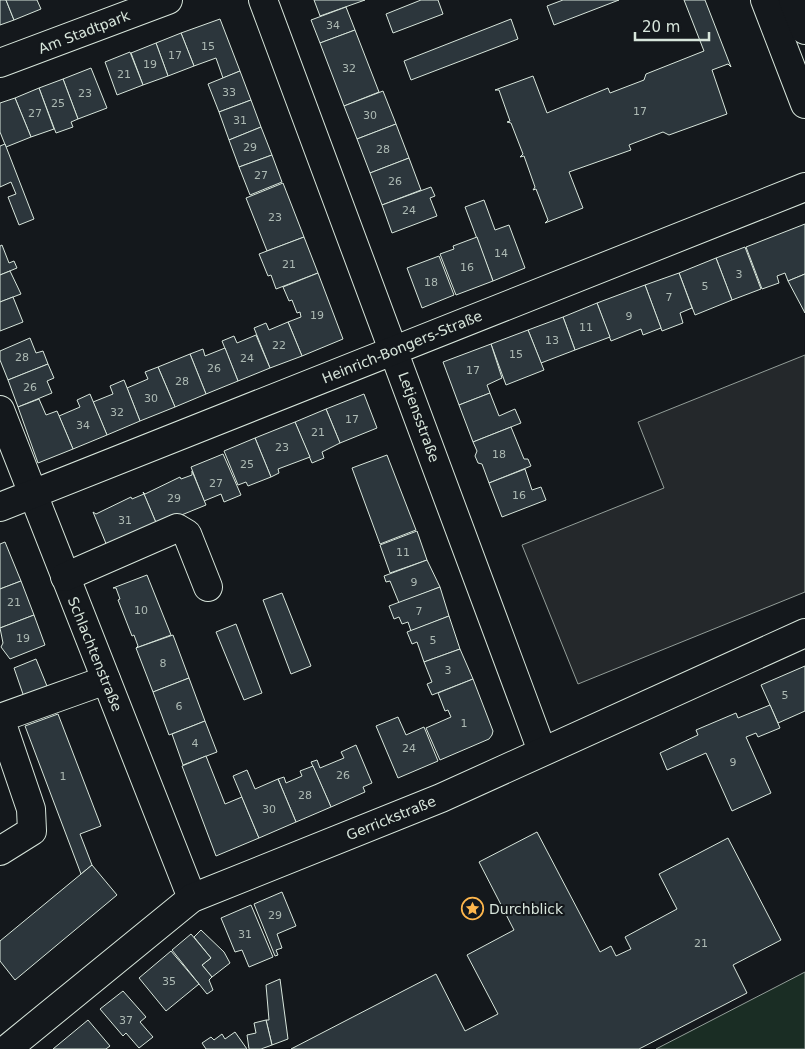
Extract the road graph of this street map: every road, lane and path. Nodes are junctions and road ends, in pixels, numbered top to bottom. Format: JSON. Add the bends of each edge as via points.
{"nodes":[{"id":1,"x":168,"y":0,"type":"edge"},
{"id":2,"x":263,"y":0,"type":"edge"},
{"id":3,"x":765,"y":0,"type":"edge"},
{"id":4,"x":793,"y":0,"type":"edge"},
{"id":5,"x":805,"y":30,"type":"edge"},
{"id":6,"x":0,"y":63,"type":"edge"},
{"id":7,"x":805,"y":104,"type":"edge"},
{"id":8,"x":805,"y":187,"type":"edge"},
{"id":9,"x":394,"y":350,"type":"junction"},
{"id":10,"x":0,"y":410,"type":"edge"},
{"id":11,"x":32,"y":494,"type":"junction"},
{"id":12,"x":0,"y":507,"type":"edge"},
{"id":13,"x":64,"y":577,"type":"junction"},
{"id":14,"x":208,"y":587,"type":"dead end"},
{"id":15,"x":805,"y":634,"type":"edge"},
{"id":16,"x":106,"y":680,"type":"junction"},
{"id":17,"x":542,"y":751,"type":"junction"},
{"id":18,"x":0,"y":851,"type":"edge"},
{"id":19,"x":192,"y":898,"type":"junction"},
{"id":20,"x":6,"y":1049,"type":"edge"}],
"edges":[{"from":1,"to":6,"type":"street","name":"Am Stadtpark"},
{"from":2,"to":9,"type":"street","name":"Letjensstraße"},
{"from":3,"to":7,"type":"street"},
{"from":4,"to":5,"type":"street"},
{"from":8,"to":9,"type":"street","name":"Heinrich-Bongers-Straße"},
{"from":9,"to":11,"type":"street","name":"Heinrich-Bongers-Straße"},
{"from":9,"to":17,"type":"street","name":"Letjensstraße"},
{"from":10,"to":11,"type":"street","name":"Schlachtenstraße"},
{"from":11,"to":12,"type":"street","name":"Heinrich-Bongers-Straße"},
{"from":11,"to":13,"type":"street","name":"Schlachtenstraße"},
{"from":13,"to":14,"type":"street","via":[[177,528],[187,534]]},
{"from":13,"to":16,"type":"street","name":"Schlachtenstraße"},
{"from":15,"to":17,"type":"street","name":"Gerrickstraße"},
{"from":16,"to":18,"type":"street","via":[[0,718],[31,809],[32,831]]},
{"from":16,"to":19,"type":"street","name":"Schlachtenstraße"},
{"from":17,"to":19,"type":"street","name":"Gerrickstraße","via":[[441,798]]},
{"from":19,"to":20,"type":"street","name":"Gerrickstraße"}]}
